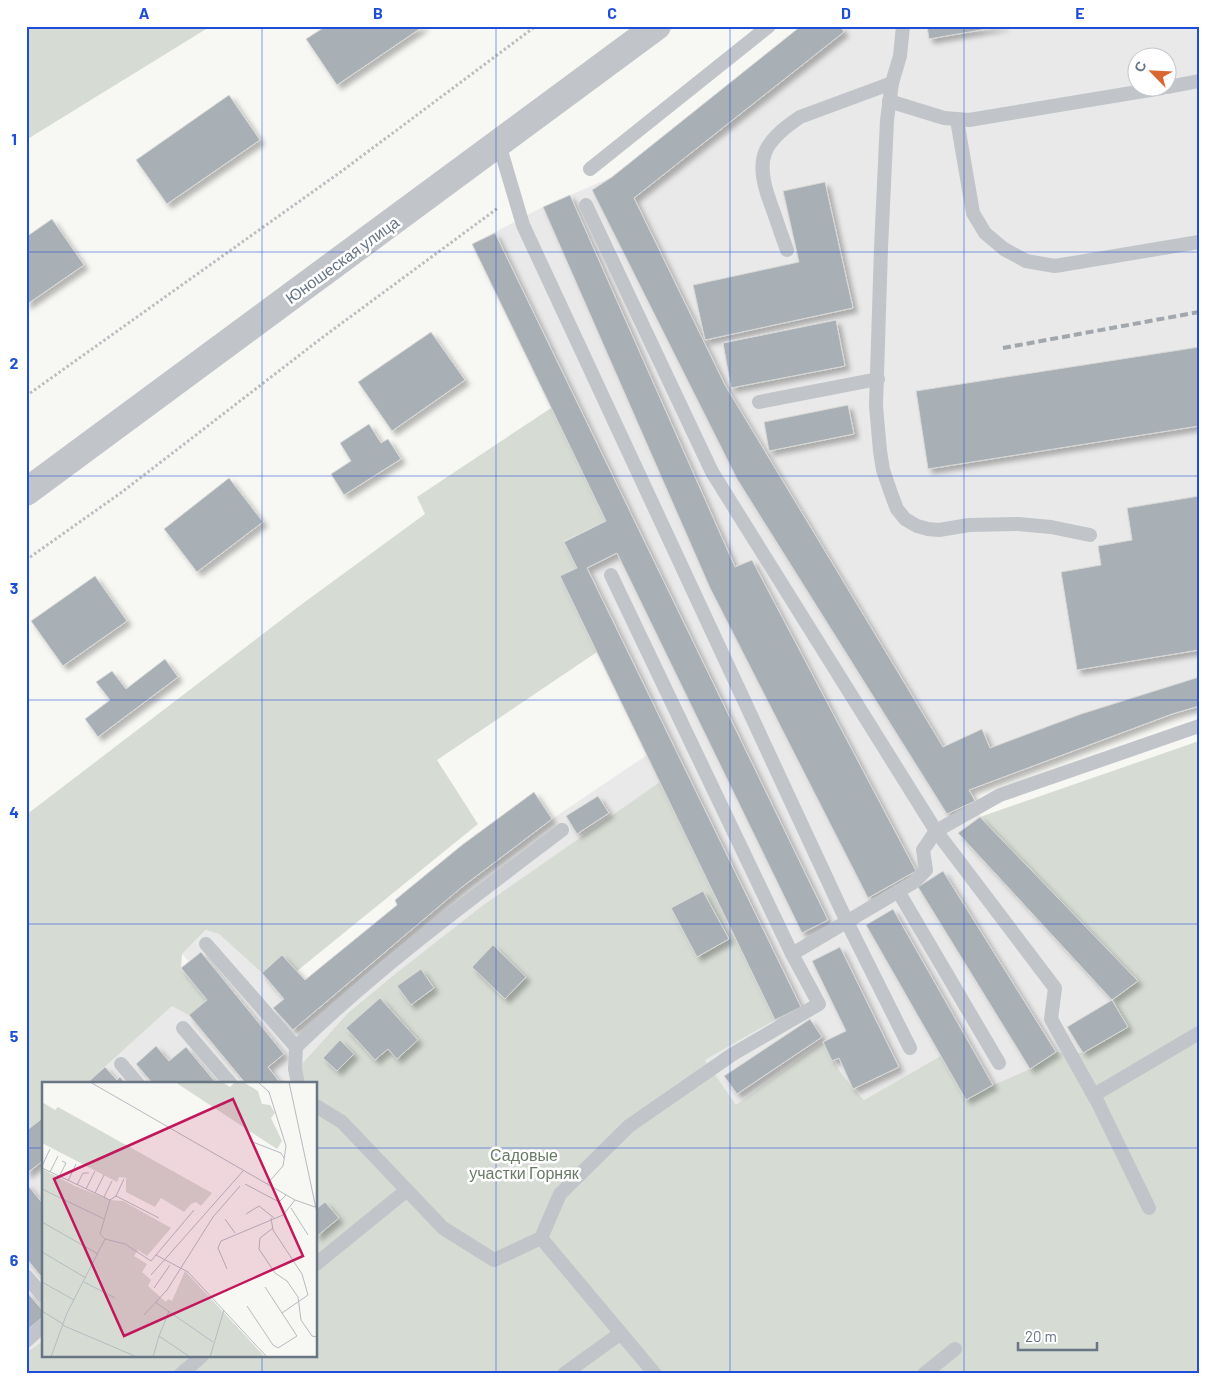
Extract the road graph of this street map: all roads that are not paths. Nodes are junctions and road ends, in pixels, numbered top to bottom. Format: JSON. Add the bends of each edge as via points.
{"nodes":[{"id":1,"x":769,"y":26,"type":"edge"},
{"id":2,"x":903,"y":26,"type":"edge"},
{"id":3,"x":654,"y":27,"type":"edge"},
{"id":4,"x":1199,"y":81,"type":"edge"},
{"id":5,"x":892,"y":83,"type":"junction"},
{"id":6,"x":1178,"y":84,"type":"edge"},
{"id":7,"x":1128,"y":94,"type":"edge"},
{"id":8,"x":889,"y":101,"type":"junction"},
{"id":9,"x":957,"y":120,"type":"junction"},
{"id":10,"x":499,"y":144,"type":"junction"},
{"id":11,"x":590,"y":169,"type":"dead end"},
{"id":12,"x":586,"y":205,"type":"dead end"},
{"id":13,"x":1199,"y":242,"type":"edge"},
{"id":14,"x":787,"y":250,"type":"dead end"},
{"id":15,"x":878,"y":379,"type":"junction"},
{"id":16,"x":759,"y":402,"type":"dead end"},
{"id":17,"x":26,"y":492,"type":"edge"},
{"id":18,"x":1090,"y":535,"type":"dead end"},
{"id":19,"x":611,"y":575,"type":"dead end"},
{"id":20,"x":1199,"y":726,"type":"edge"},
{"id":21,"x":562,"y":830,"type":"dead end"},
{"id":22,"x":936,"y":832,"type":"junction"},
{"id":23,"x":898,"y":891,"type":"junction"},
{"id":24,"x":847,"y":922,"type":"junction"},
{"id":25,"x":206,"y":944,"type":"dead end"},
{"id":26,"x":792,"y":954,"type":"junction"},
{"id":27,"x":183,"y":1028,"type":"dead end"},
{"id":28,"x":1198,"y":1034,"type":"edge"},
{"id":29,"x":296,"y":1047,"type":"junction"},
{"id":30,"x":910,"y":1048,"type":"dead end"},
{"id":31,"x":999,"y":1063,"type":"dead end"},
{"id":32,"x":121,"y":1064,"type":"dead end"},
{"id":33,"x":136,"y":1082,"type":"edge"},
{"id":34,"x":230,"y":1082,"type":"edge"},
{"id":35,"x":298,"y":1082,"type":"edge"},
{"id":36,"x":1094,"y":1095,"type":"junction"},
{"id":37,"x":318,"y":1107,"type":"edge"},
{"id":38,"x":407,"y":1190,"type":"junction"},
{"id":39,"x":1149,"y":1208,"type":"dead end"},
{"id":40,"x":542,"y":1238,"type":"junction"},
{"id":41,"x":318,"y":1262,"type":"edge"},
{"id":42,"x":26,"y":1276,"type":"edge"},
{"id":43,"x":42,"y":1295,"type":"edge"},
{"id":44,"x":42,"y":1327,"type":"edge"},
{"id":45,"x":622,"y":1332,"type":"junction"},
{"id":46,"x":26,"y":1341,"type":"edge"},
{"id":47,"x":955,"y":1349,"type":"dead end"},
{"id":48,"x":200,"y":1358,"type":"edge"},
{"id":49,"x":181,"y":1374,"type":"edge"},
{"id":50,"x":564,"y":1374,"type":"edge"},
{"id":51,"x":654,"y":1374,"type":"edge"},
{"id":52,"x":924,"y":1374,"type":"edge"}],
"edges":[{"from":1,"to":11,"type":"lane"},
{"from":2,"to":5,"type":"lane","via":[[900,56]]},
{"from":3,"to":10,"type":"street","name":"Юношеская улица"},
{"from":4,"to":6,"type":"lane"},
{"from":5,"to":8,"type":"lane"},
{"from":5,"to":14,"type":"lane","via":[[800,117],[769,144],[764,155],[762,181]]},
{"from":7,"to":9,"type":"lane"},
{"from":8,"to":9,"type":"lane"},
{"from":8,"to":15,"type":"lane","via":[[881,225]]},
{"from":9,"to":13,"type":"lane","via":[[973,214],[986,233],[1004,249],[1026,261],[1055,266]]},
{"from":10,"to":17,"type":"street","name":"Юношеская улица"},
{"from":10,"to":24,"type":"lane","via":[[523,225]]},
{"from":12,"to":22,"type":"lane","via":[[712,472]]},
{"from":15,"to":16,"type":"lane"},
{"from":15,"to":18,"type":"lane","via":[[877,426],[884,470],[897,509],[905,518],[928,529],[1018,524]]},
{"from":19,"to":26,"type":"lane"},
{"from":20,"to":22,"type":"lane","via":[[1000,795]]},
{"from":21,"to":29,"type":"lane","via":[[421,938],[332,1011]]},
{"from":22,"to":23,"type":"lane","via":[[923,850],[926,870]]},
{"from":22,"to":36,"type":"lane","via":[[1054,988],[1052,1019]]},
{"from":23,"to":24,"type":"lane"},
{"from":23,"to":31,"type":"lane"},
{"from":24,"to":26,"type":"lane"},
{"from":24,"to":30,"type":"lane"},
{"from":25,"to":29,"type":"lane"},
{"from":26,"to":40,"type":"lane","via":[[819,1004],[734,1054],[629,1126],[560,1194]]},
{"from":27,"to":34,"type":"lane"},
{"from":28,"to":36,"type":"lane"},
{"from":29,"to":35,"type":"lane"},
{"from":32,"to":33,"type":"lane"},
{"from":36,"to":39,"type":"lane"},
{"from":37,"to":38,"type":"lane","via":[[342,1122]]},
{"from":38,"to":40,"type":"lane","via":[[443,1228],[494,1260]]},
{"from":38,"to":41,"type":"lane"},
{"from":40,"to":45,"type":"lane"},
{"from":42,"to":43,"type":"lane"},
{"from":44,"to":46,"type":"lane"},
{"from":45,"to":50,"type":"lane"},
{"from":45,"to":51,"type":"lane"},
{"from":47,"to":52,"type":"lane"},
{"from":48,"to":49,"type":"lane"}]}
